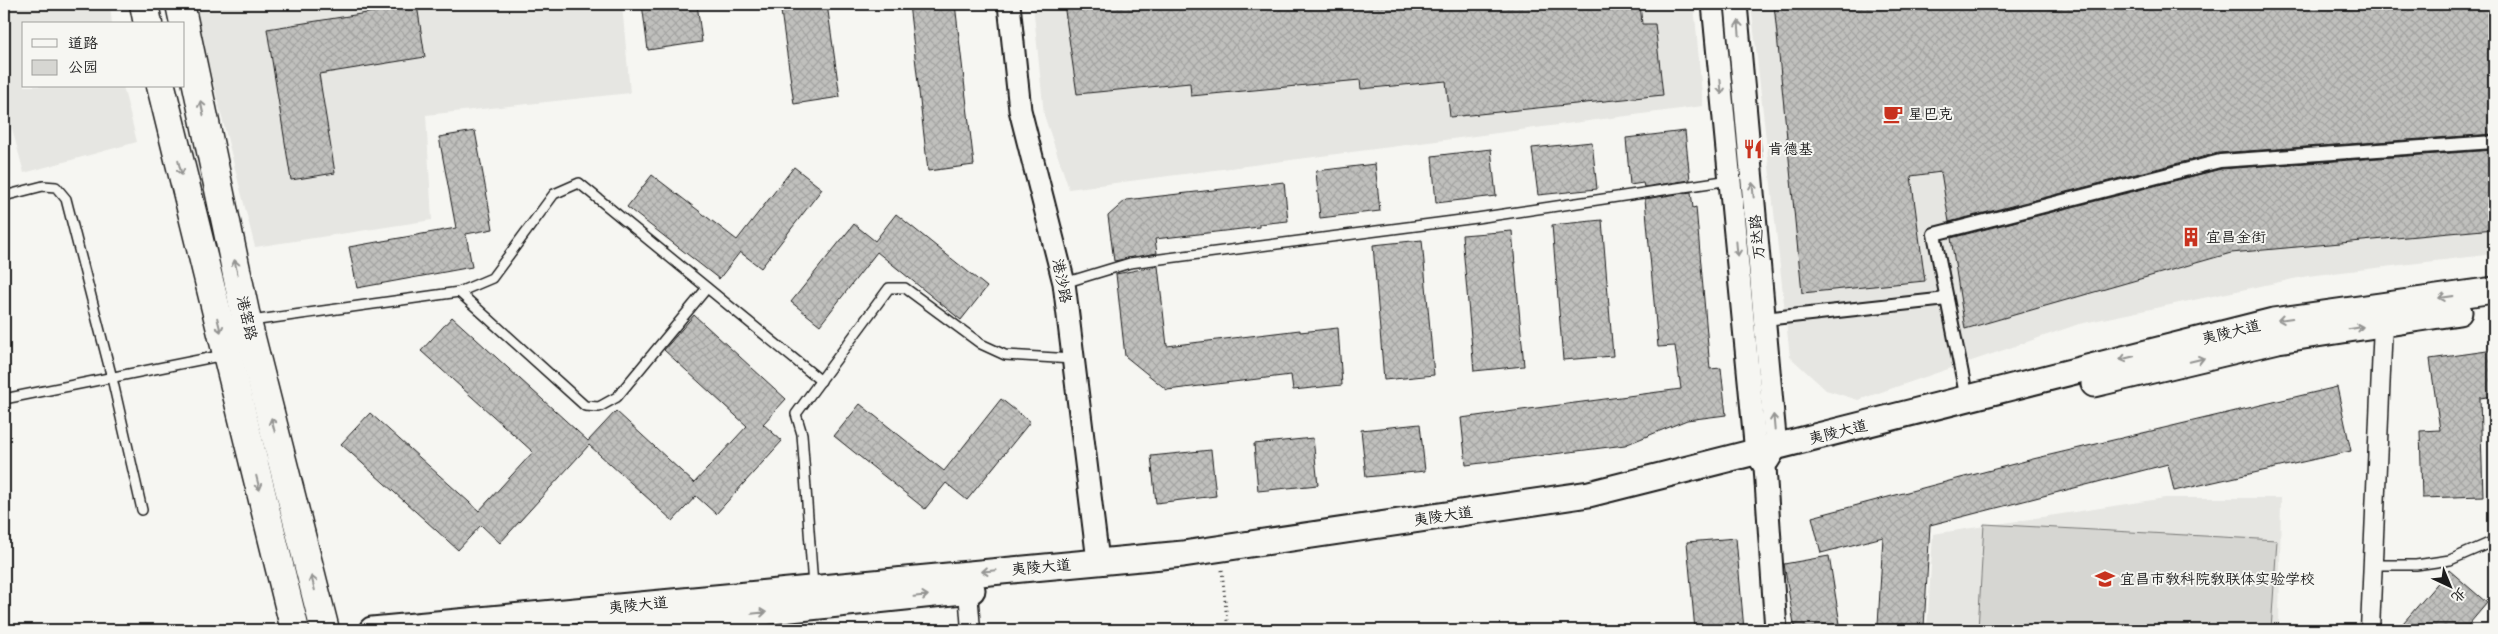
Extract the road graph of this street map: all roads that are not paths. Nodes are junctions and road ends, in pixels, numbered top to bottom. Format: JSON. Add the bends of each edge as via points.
{"nodes":[{"id":1,"x":144,"y":4,"type":"edge"},
{"id":2,"x":180,"y":4,"type":"edge"},
{"id":3,"x":1009,"y":4,"type":"edge"},
{"id":4,"x":1714,"y":4,"type":"edge"},
{"id":5,"x":1736,"y":4,"type":"edge"},
{"id":6,"x":148,"y":22,"type":"edge"},
{"id":7,"x":184,"y":22,"type":"edge"},
{"id":8,"x":185,"y":28,"type":"edge"},
{"id":9,"x":161,"y":88,"type":"edge"},
{"id":10,"x":2494,"y":142,"type":"edge"},
{"id":11,"x":1730,"y":180,"type":"junction"},
{"id":12,"x":4,"y":196,"type":"edge"},
{"id":13,"x":1064,"y":283,"type":"junction"},
{"id":14,"x":707,"y":288,"type":"junction"},
{"id":15,"x":2494,"y":290,"type":"edge"},
{"id":16,"x":459,"y":292,"type":"junction"},
{"id":17,"x":1947,"y":299,"type":"junction"},
{"id":18,"x":2494,"y":307,"type":"edge"},
{"id":19,"x":1764,"y":319,"type":"junction"},
{"id":20,"x":247,"y":322,"type":"junction"},
{"id":21,"x":2383,"y":324,"type":"junction"},
{"id":22,"x":226,"y":355,"type":"junction"},
{"id":23,"x":1073,"y":359,"type":"junction"},
{"id":24,"x":112,"y":378,"type":"junction"},
{"id":25,"x":821,"y":381,"type":"junction"},
{"id":26,"x":4,"y":399,"type":"edge"},
{"id":27,"x":1967,"y":399,"type":"junction"},
{"id":28,"x":1765,"y":456,"type":"junction"},
{"id":29,"x":142,"y":510,"type":"dead end"},
{"id":30,"x":2494,"y":541,"type":"edge"},
{"id":31,"x":1098,"y":561,"type":"junction"},
{"id":32,"x":2373,"y":566,"type":"junction"},
{"id":33,"x":813,"y":588,"type":"junction"},
{"id":34,"x":968,"y":590,"type":"junction"},
{"id":35,"x":689,"y":625,"type":"edge"},
{"id":36,"x":295,"y":630,"type":"edge"},
{"id":37,"x":324,"y":630,"type":"edge"},
{"id":38,"x":372,"y":630,"type":"edge"},
{"id":39,"x":589,"y":630,"type":"edge"},
{"id":40,"x":971,"y":630,"type":"edge"},
{"id":41,"x":1776,"y":630,"type":"edge"},
{"id":42,"x":2370,"y":630,"type":"edge"}],
"edges":[{"from":1,"to":6,"type":"main road"},
{"from":7,"to":2,"type":"main road","name":"港窑路","one_way":true},
{"from":3,"to":13,"type":"street","name":"港沙路","via":[[1020,110]]},
{"from":4,"to":11,"type":"street","name":"万达路","one_way":true},
{"from":19,"to":5,"type":"street","name":"万达路","one_way":true},
{"from":20,"to":8,"type":"main road","name":"港窑路","one_way":true},
{"from":9,"to":22,"type":"main road","name":"港窑路","one_way":true},
{"from":10,"to":17,"type":"street","via":[[2220,161],[1934,234]]},
{"from":11,"to":13,"type":"lane","via":[[1477,218],[1130,263]]},
{"from":11,"to":28,"type":"street","name":"万达路","one_way":true},
{"from":12,"to":24,"type":"lane","via":[[43,186],[56,187],[66,200]]},
{"from":13,"to":23,"type":"street","name":"港沙路"},
{"from":14,"to":16,"type":"lane","via":[[579,184],[554,194],[492,278]]},
{"from":14,"to":16,"type":"lane","via":[[617,397],[599,408],[586,406]]},
{"from":14,"to":25,"type":"lane"},
{"from":15,"to":27,"type":"main road","name":"夷陵大道","one_way":true,"via":[[2273,321]]},
{"from":16,"to":20,"type":"lane"},
{"from":17,"to":19,"type":"street"},
{"from":17,"to":27,"type":"street"},
{"from":18,"to":21,"type":"main road","name":"夷陵大道"},
{"from":28,"to":19,"type":"street","name":"万达路","one_way":true},
{"from":37,"to":20,"type":"main road","name":"港窑路","one_way":true},
{"from":28,"to":21,"type":"main road","name":"夷陵大道","one_way":true,"via":[[2027,400],[2269,342]]},
{"from":21,"to":32,"type":"street"},
{"from":22,"to":24,"type":"lane"},
{"from":22,"to":36,"type":"main road","name":"港窑路","one_way":true},
{"from":23,"to":25,"type":"lane","via":[[1005,355],[980,344],[905,288],[889,288]]},
{"from":23,"to":31,"type":"street","name":"港沙路"},
{"from":24,"to":26,"type":"lane"},
{"from":24,"to":29,"type":"lane"},
{"from":25,"to":33,"type":"lane","via":[[796,414],[802,434]]},
{"from":27,"to":28,"type":"main road","name":"夷陵大道"},
{"from":28,"to":31,"type":"main road","name":"夷陵大道","via":[[1589,494],[1183,554]]},
{"from":28,"to":34,"type":"main road","name":"夷陵大道","via":[[1595,508],[1222,564]]},
{"from":28,"to":41,"type":"street","name":"万达路"},
{"from":30,"to":32,"type":"lane","via":[[2450,560]]},
{"from":31,"to":33,"type":"main road","name":"夷陵大道","one_way":true},
{"from":32,"to":42,"type":"street"},
{"from":33,"to":38,"type":"main road","name":"夷陵大道"},
{"from":35,"to":34,"type":"main road","name":"夷陵大道","one_way":true},
{"from":34,"to":40,"type":"street"},
{"from":35,"to":39,"type":"main road","name":"夷陵大道"}]}
